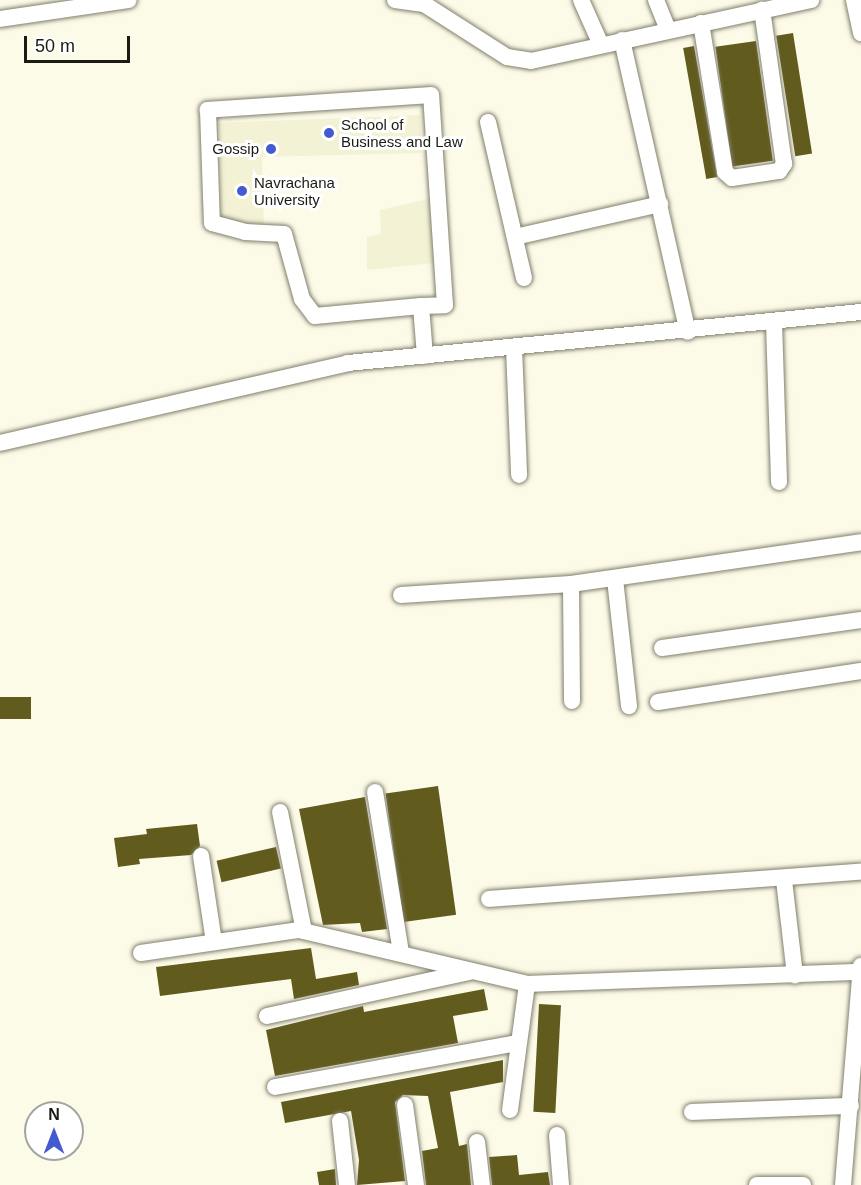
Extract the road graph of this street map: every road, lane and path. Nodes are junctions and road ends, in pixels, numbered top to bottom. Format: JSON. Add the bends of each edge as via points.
{"nodes":[{"id":1,"x":129,"y":0,"type":"edge"},
{"id":2,"x":395,"y":0,"type":"edge"},
{"id":3,"x":581,"y":0,"type":"edge"},
{"id":4,"x":656,"y":0,"type":"edge"},
{"id":5,"x":811,"y":0,"type":"edge"},
{"id":6,"x":854,"y":0,"type":"edge"},
{"id":7,"x":762,"y":10,"type":"junction"},
{"id":8,"x":0,"y":19,"type":"edge"},
{"id":9,"x":701,"y":23,"type":"junction"},
{"id":10,"x":668,"y":30,"type":"junction"},
{"id":11,"x":861,"y":33,"type":"edge"},
{"id":12,"x":622,"y":40,"type":"junction"},
{"id":13,"x":601,"y":45,"type":"junction"},
{"id":14,"x":488,"y":122,"type":"dead end"},
{"id":15,"x":660,"y":204,"type":"junction"},
{"id":16,"x":515,"y":237,"type":"junction"},
{"id":17,"x":524,"y":278,"type":"dead end"},
{"id":18,"x":420,"y":306,"type":"junction"},
{"id":19,"x":861,"y":312,"type":"edge"},
{"id":20,"x":774,"y":322,"type":"junction"},
{"id":21,"x":688,"y":332,"type":"junction"},
{"id":22,"x":514,"y":348,"type":"junction"},
{"id":23,"x":425,"y":356,"type":"junction"},
{"id":24,"x":0,"y":443,"type":"edge"},
{"id":25,"x":519,"y":475,"type":"dead end"},
{"id":26,"x":779,"y":482,"type":"dead end"},
{"id":27,"x":861,"y":542,"type":"edge"},
{"id":28,"x":615,"y":579,"type":"junction"},
{"id":29,"x":571,"y":584,"type":"junction"},
{"id":30,"x":401,"y":595,"type":"dead end"},
{"id":31,"x":861,"y":620,"type":"edge"},
{"id":32,"x":662,"y":648,"type":"dead end"},
{"id":33,"x":861,"y":671,"type":"edge"},
{"id":34,"x":573,"y":701,"type":"dead end"},
{"id":35,"x":658,"y":702,"type":"dead end"},
{"id":36,"x":628,"y":706,"type":"dead end"},
{"id":37,"x":375,"y":792,"type":"dead end"},
{"id":38,"x":280,"y":812,"type":"dead end"},
{"id":39,"x":201,"y":856,"type":"dead end"},
{"id":40,"x":861,"y":872,"type":"edge"},
{"id":41,"x":784,"y":880,"type":"junction"},
{"id":42,"x":489,"y":899,"type":"dead end"},
{"id":43,"x":304,"y":930,"type":"junction"},
{"id":44,"x":214,"y":942,"type":"junction"},
{"id":45,"x":141,"y":953,"type":"dead end"},
{"id":46,"x":401,"y":954,"type":"junction"},
{"id":47,"x":860,"y":969,"type":"edge"},
{"id":48,"x":472,"y":972,"type":"junction"},
{"id":49,"x":795,"y":975,"type":"junction"},
{"id":50,"x":527,"y":984,"type":"junction"},
{"id":51,"x":267,"y":1016,"type":"dead end"},
{"id":52,"x":518,"y":1043,"type":"junction"},
{"id":53,"x":275,"y":1087,"type":"dead end"},
{"id":54,"x":405,"y":1105,"type":"dead end"},
{"id":55,"x":851,"y":1106,"type":"junction"},
{"id":56,"x":510,"y":1110,"type":"dead end"},
{"id":57,"x":692,"y":1112,"type":"dead end"},
{"id":58,"x":340,"y":1121,"type":"dead end"},
{"id":59,"x":557,"y":1135,"type":"dead end"},
{"id":60,"x":477,"y":1142,"type":"dead end"},
{"id":61,"x":850,"y":1179,"type":"edge"},
{"id":62,"x":347,"y":1185,"type":"edge"},
{"id":63,"x":416,"y":1185,"type":"edge"},
{"id":64,"x":482,"y":1185,"type":"edge"},
{"id":65,"x":561,"y":1185,"type":"edge"},
{"id":66,"x":758,"y":1185,"type":"edge"},
{"id":67,"x":803,"y":1185,"type":"edge"}],
"edges":[{"from":1,"to":8,"type":"street"},
{"from":2,"to":13,"type":"street","via":[[424,4],[518,60],[544,59]]},
{"from":3,"to":13,"type":"street"},
{"from":4,"to":10,"type":"street"},
{"from":5,"to":7,"type":"street"},
{"from":6,"to":11,"type":"street"},
{"from":7,"to":9,"type":"street"},
{"from":7,"to":9,"type":"street","via":[[784,165],[779,171],[732,178],[725,172]]},
{"from":9,"to":10,"type":"street"},
{"from":10,"to":12,"type":"street"},
{"from":12,"to":13,"type":"street"},
{"from":12,"to":15,"type":"street"},
{"from":14,"to":16,"type":"street"},
{"from":15,"to":16,"type":"street"},
{"from":15,"to":21,"type":"street"},
{"from":16,"to":17,"type":"street"},
{"from":18,"to":18,"type":"street","via":[[315,316],[302,299],[284,234],[245,232],[212,223],[208,110],[431,95],[445,305]]},
{"from":18,"to":23,"type":"street"},
{"from":19,"to":20,"type":"street"},
{"from":20,"to":21,"type":"street"},
{"from":20,"to":26,"type":"street"},
{"from":21,"to":22,"type":"street"},
{"from":22,"to":23,"type":"street"},
{"from":22,"to":25,"type":"street"},
{"from":23,"to":24,"type":"street","via":[[348,363]]},
{"from":27,"to":28,"type":"street"},
{"from":28,"to":29,"type":"street"},
{"from":28,"to":36,"type":"street"},
{"from":29,"to":30,"type":"street"},
{"from":29,"to":34,"type":"street"},
{"from":31,"to":32,"type":"street"},
{"from":33,"to":35,"type":"street"},
{"from":37,"to":46,"type":"street"},
{"from":38,"to":43,"type":"street"},
{"from":39,"to":44,"type":"street"},
{"from":40,"to":41,"type":"street"},
{"from":41,"to":42,"type":"street"},
{"from":41,"to":49,"type":"street"},
{"from":43,"to":44,"type":"street"},
{"from":43,"to":46,"type":"street"},
{"from":44,"to":45,"type":"street"},
{"from":46,"to":48,"type":"street"},
{"from":47,"to":49,"type":"street"},
{"from":47,"to":55,"type":"street"},
{"from":48,"to":50,"type":"street"},
{"from":48,"to":51,"type":"street"},
{"from":49,"to":50,"type":"street"},
{"from":50,"to":52,"type":"street"},
{"from":52,"to":53,"type":"street"},
{"from":52,"to":56,"type":"street"},
{"from":54,"to":63,"type":"street"},
{"from":55,"to":57,"type":"street"},
{"from":55,"to":61,"type":"street"},
{"from":58,"to":62,"type":"street"},
{"from":59,"to":65,"type":"street"},
{"from":60,"to":64,"type":"street"},
{"from":66,"to":67,"type":"street"}]}
